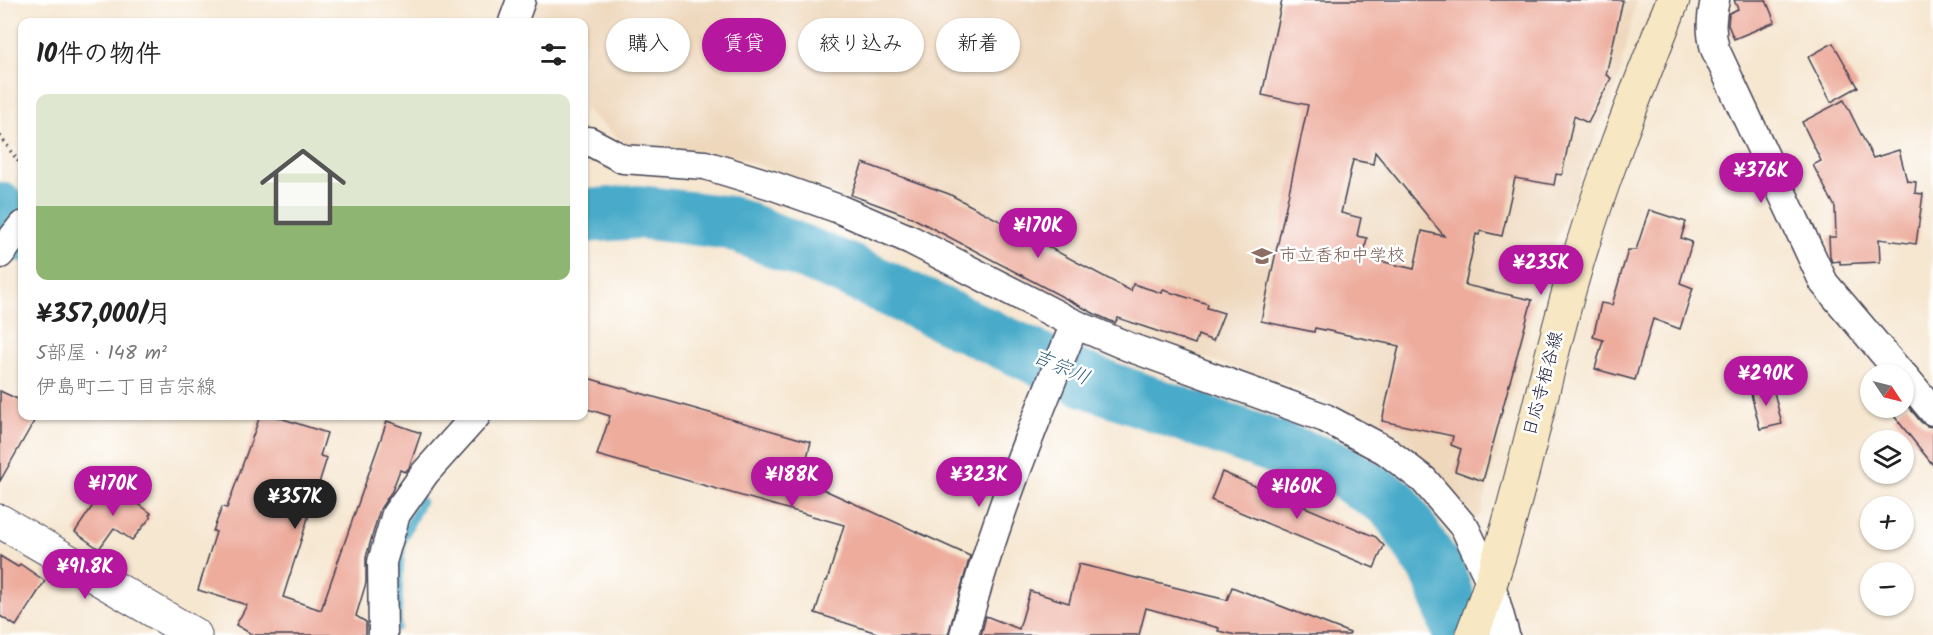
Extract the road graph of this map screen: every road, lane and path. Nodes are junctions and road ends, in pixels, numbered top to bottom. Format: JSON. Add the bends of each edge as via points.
{"nodes":[{"id":1,"x":521,"y":0,"type":"edge"},
{"id":2,"x":1673,"y":0,"type":"edge"},
{"id":3,"x":1715,"y":0,"type":"edge"},
{"id":4,"x":514,"y":18,"type":"edge"},
{"id":5,"x":0,"y":136,"type":"edge"},
{"id":6,"x":588,"y":142,"type":"edge"},
{"id":7,"x":18,"y":161,"type":"edge"},
{"id":8,"x":1072,"y":330,"type":"junction"},
{"id":9,"x":1893,"y":364,"type":"edge"},
{"id":10,"x":1914,"y":389,"type":"edge"},
{"id":11,"x":1933,"y":411,"type":"edge"},
{"id":12,"x":472,"y":420,"type":"edge"},
{"id":13,"x":0,"y":521,"type":"edge"},
{"id":14,"x":1490,"y":581,"type":"junction"},
{"id":15,"x":1476,"y":625,"type":"edge"},
{"id":16,"x":195,"y":635,"type":"edge"},
{"id":17,"x":383,"y":635,"type":"edge"},
{"id":18,"x":964,"y":635,"type":"edge"},
{"id":19,"x":1505,"y":635,"type":"edge"}],
"edges":[{"from":1,"to":4,"type":"street"},
{"from":2,"to":14,"type":"main road","name":"日応寺栢谷線","via":[[1616,144],[1573,277]]},
{"from":3,"to":9,"type":"street","via":[[1711,17],[1715,49],[1824,283]]},
{"from":5,"to":7,"type":"path"},
{"from":6,"to":8,"type":"street","via":[[623,159],[705,165],[839,209],[911,240]]},
{"from":8,"to":14,"type":"street","via":[[1325,418],[1386,450],[1424,480],[1465,528]]},
{"from":8,"to":18,"type":"street","via":[[979,575]]},
{"from":10,"to":11,"type":"street"},
{"from":12,"to":17,"type":"street","via":[[425,473],[396,514],[382,562]]},
{"from":13,"to":16,"type":"street"},
{"from":14,"to":15,"type":"main road","name":"日応寺栢谷線"},
{"from":14,"to":19,"type":"street"}]}
